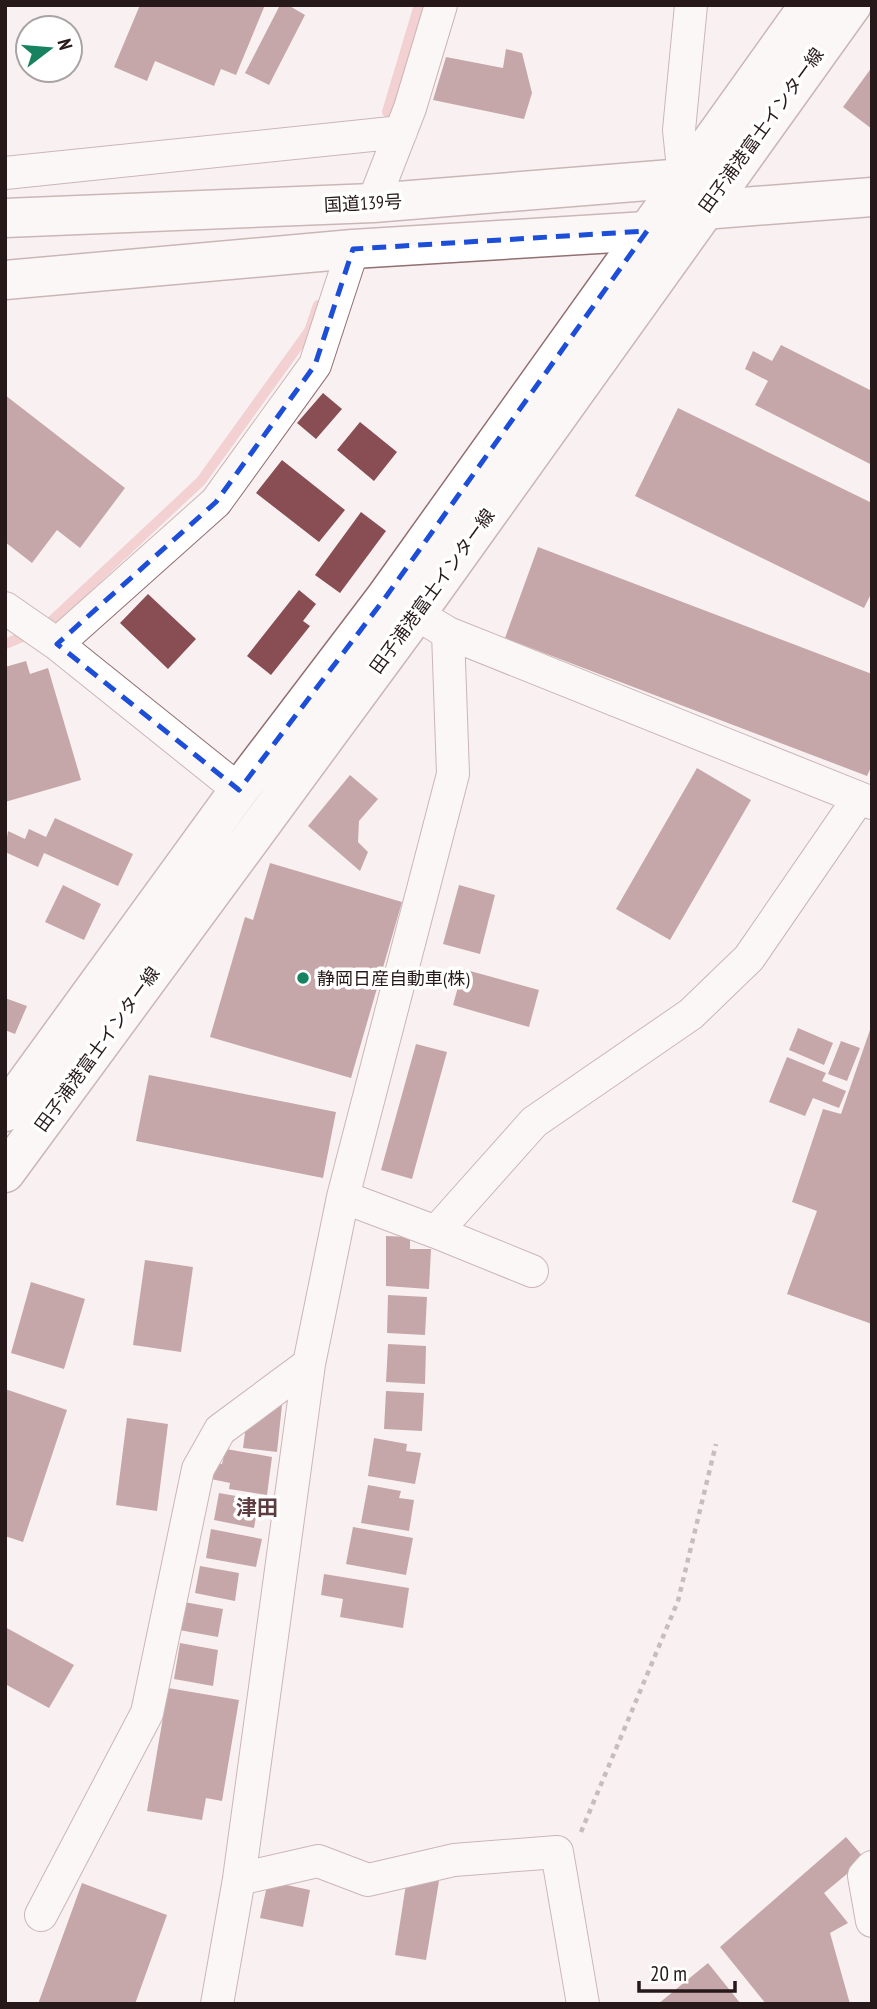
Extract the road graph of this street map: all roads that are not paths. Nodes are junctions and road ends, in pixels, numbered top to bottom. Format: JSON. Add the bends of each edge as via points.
{"nodes":[{"id":1,"x":441,"y":5,"type":"edge"},
{"id":2,"x":691,"y":5,"type":"edge"},
{"id":3,"x":809,"y":5,"type":"edge"},
{"id":4,"x":852,"y":5,"type":"edge"},
{"id":5,"x":401,"y":132,"type":"junction"},
{"id":6,"x":5,"y":173,"type":"edge"},
{"id":7,"x":693,"y":194,"type":"junction"},
{"id":8,"x":872,"y":197,"type":"edge"},
{"id":9,"x":373,"y":203,"type":"junction"},
{"id":10,"x":5,"y":218,"type":"edge"},
{"id":11,"x":647,"y":231,"type":"junction"},
{"id":12,"x":353,"y":249,"type":"junction"},
{"id":13,"x":5,"y":281,"type":"edge"},
{"id":14,"x":5,"y":608,"type":"edge"},
{"id":15,"x":416,"y":615,"type":"junction"},
{"id":16,"x":57,"y":644,"type":"junction"},
{"id":17,"x":239,"y":790,"type":"junction"},
{"id":18,"x":865,"y":800,"type":"edge"},
{"id":19,"x":5,"y":1112,"type":"edge"},
{"id":20,"x":5,"y":1173,"type":"edge"},
{"id":21,"x":343,"y":1197,"type":"junction"},
{"id":22,"x":436,"y":1232,"type":"junction"},
{"id":23,"x":532,"y":1271,"type":"dead end"},
{"id":24,"x":309,"y":1364,"type":"junction"},
{"id":25,"x":872,"y":1867,"type":"edge"},
{"id":26,"x":239,"y":1879,"type":"junction"},
{"id":27,"x":41,"y":1916,"type":"dead end"},
{"id":28,"x":872,"y":1921,"type":"edge"},
{"id":29,"x":217,"y":2004,"type":"edge"},
{"id":30,"x":583,"y":2004,"type":"edge"}],
"edges":[{"from":1,"to":5,"type":"street"},
{"from":2,"to":7,"type":"street","via":[[679,130]]},
{"from":3,"to":7,"type":"main road","name":"田子浦港富士インター線"},
{"from":4,"to":7,"type":"main road","name":"田子浦港富士インター線"},
{"from":5,"to":6,"type":"street"},
{"from":5,"to":9,"type":"street"},
{"from":7,"to":8,"type":"main road","name":"国道139号"},
{"from":7,"to":9,"type":"main road","name":"国道139号"},
{"from":7,"to":11,"type":"main road","name":"国道139号"},
{"from":7,"to":15,"type":"main road","name":"田子浦港富士インター線"},
{"from":9,"to":10,"type":"main road","name":"国道139号"},
{"from":11,"to":12,"type":"main road","name":"国道139号"},
{"from":11,"to":15,"type":"main road","name":"田子浦港富士インター線"},
{"from":12,"to":13,"type":"main road","name":"国道139号"},
{"from":12,"to":16,"type":"street","via":[[315,365],[216,502]]},
{"from":14,"to":16,"type":"street"},
{"from":15,"to":17,"type":"main road","name":"田子浦港富士インター線"},
{"from":15,"to":18,"type":"street"},
{"from":15,"to":20,"type":"main road","name":"田子浦港富士インター線"},
{"from":15,"to":21,"type":"street","via":[[453,774]]},
{"from":16,"to":17,"type":"street"},
{"from":17,"to":19,"type":"main road","name":"田子浦港富士インター線"},
{"from":18,"to":22,"type":"street","via":[[749,958],[691,1014],[534,1122]]},
{"from":21,"to":22,"type":"street"},
{"from":21,"to":24,"type":"street"},
{"from":22,"to":23,"type":"street"},
{"from":24,"to":26,"type":"street"},
{"from":24,"to":27,"type":"street","via":[[220,1430],[198,1469],[147,1713]]},
{"from":25,"to":28,"type":"street","via":[[864,1876]]},
{"from":26,"to":29,"type":"street"},
{"from":26,"to":30,"type":"street","via":[[317,1861],[368,1880],[454,1860],[557,1852]]}]}
